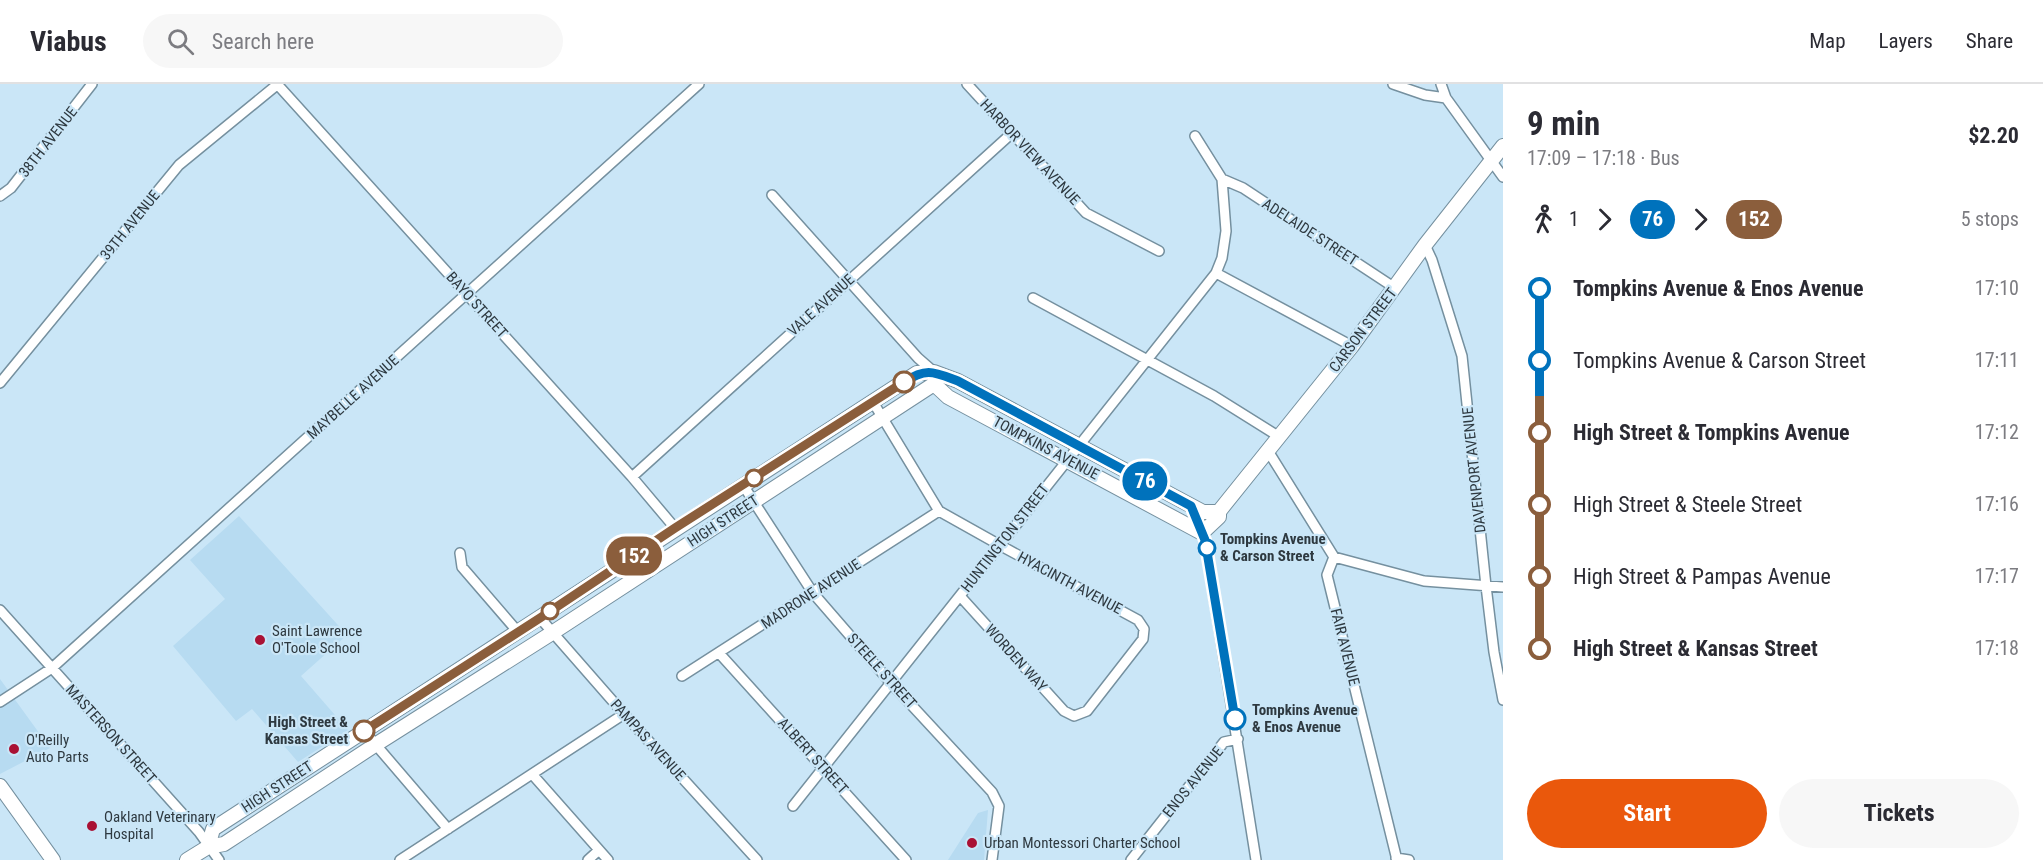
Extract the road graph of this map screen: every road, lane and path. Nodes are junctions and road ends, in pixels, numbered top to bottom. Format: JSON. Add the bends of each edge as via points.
{"nodes":[{"id":1,"x":92,"y":84,"type":"edge"},
{"id":2,"x":277,"y":84,"type":"edge"},
{"id":3,"x":699,"y":84,"type":"edge"},
{"id":4,"x":967,"y":84,"type":"edge"},
{"id":5,"x":1393,"y":84,"type":"edge"},
{"id":6,"x":1441,"y":84,"type":"edge"},
{"id":7,"x":1446,"y":98,"type":"junction"},
{"id":8,"x":1011,"y":134,"type":"junction"},
{"id":9,"x":1196,"y":135,"type":"dead end"},
{"id":10,"x":1503,"y":146,"type":"edge"},
{"id":11,"x":1492,"y":161,"type":"junction"},
{"id":12,"x":1503,"y":177,"type":"edge"},
{"id":13,"x":1222,"y":179,"type":"junction"},
{"id":14,"x":772,"y":195,"type":"dead end"},
{"id":15,"x":0,"y":196,"type":"edge"},
{"id":16,"x":1425,"y":245,"type":"junction"},
{"id":17,"x":1159,"y":251,"type":"dead end"},
{"id":18,"x":1216,"y":273,"type":"junction"},
{"id":19,"x":848,"y":281,"type":"junction"},
{"id":20,"x":1395,"y":288,"type":"junction"},
{"id":21,"x":466,"y":294,"type":"junction"},
{"id":22,"x":1033,"y":298,"type":"dead end"},
{"id":23,"x":1352,"y":346,"type":"junction"},
{"id":24,"x":1147,"y":360,"type":"junction"},
{"id":25,"x":934,"y":378,"type":"junction"},
{"id":26,"x":0,"y":383,"type":"edge"},
{"id":27,"x":873,"y":402,"type":"junction"},
{"id":28,"x":882,"y":417,"type":"junction"},
{"id":29,"x":1278,"y":436,"type":"junction"},
{"id":30,"x":1078,"y":446,"type":"junction"},
{"id":31,"x":1268,"y":451,"type":"junction"},
{"id":32,"x":1068,"y":459,"type":"junction"},
{"id":33,"x":632,"y":477,"type":"junction"},
{"id":34,"x":743,"y":485,"type":"junction"},
{"id":35,"x":753,"y":501,"type":"junction"},
{"id":36,"x":1191,"y":506,"type":"junction"},
{"id":37,"x":939,"y":511,"type":"junction"},
{"id":38,"x":1219,"y":512,"type":"junction"},
{"id":39,"x":675,"y":528,"type":"junction"},
{"id":40,"x":1202,"y":532,"type":"junction"},
{"id":41,"x":998,"y":545,"type":"junction"},
{"id":42,"x":460,"y":553,"type":"dead end"},
{"id":43,"x":1334,"y":557,"type":"junction"},
{"id":44,"x":1486,"y":586,"type":"junction"},
{"id":45,"x":1503,"y":587,"type":"edge"},
{"id":46,"x":813,"y":593,"type":"junction"},
{"id":47,"x":960,"y":596,"type":"junction"},
{"id":48,"x":0,"y":610,"type":"edge"},
{"id":49,"x":540,"y":618,"type":"junction"},
{"id":50,"x":518,"y":632,"type":"junction"},
{"id":51,"x":552,"y":633,"type":"junction"},
{"id":52,"x":719,"y":653,"type":"junction"},
{"id":53,"x":52,"y":668,"type":"junction"},
{"id":54,"x":682,"y":676,"type":"dead end"},
{"id":55,"x":891,"y":683,"type":"junction"},
{"id":56,"x":1503,"y":700,"type":"edge"},
{"id":57,"x":0,"y":702,"type":"edge"},
{"id":58,"x":624,"y":714,"type":"junction"},
{"id":59,"x":1074,"y":716,"type":"joint"},
{"id":60,"x":364,"y":731,"type":"junction"},
{"id":61,"x":1238,"y":739,"type":"junction"},
{"id":62,"x":375,"y":745,"type":"junction"},
{"id":63,"x":824,"y":768,"type":"junction"},
{"id":64,"x":532,"y":774,"type":"junction"},
{"id":65,"x":0,"y":786,"type":"edge"},
{"id":66,"x":793,"y":806,"type":"dead end"},
{"id":67,"x":448,"y":829,"type":"junction"},
{"id":68,"x":208,"y":847,"type":"junction"},
{"id":69,"x":599,"y":850,"type":"junction"},
{"id":70,"x":1397,"y":859,"type":"edge"},
{"id":71,"x":53,"y":860,"type":"edge"},
{"id":72,"x":187,"y":860,"type":"edge"},
{"id":73,"x":219,"y":860,"type":"edge"},
{"id":74,"x":400,"y":860,"type":"edge"},
{"id":75,"x":588,"y":860,"type":"edge"},
{"id":76,"x":608,"y":860,"type":"edge"},
{"id":77,"x":757,"y":860,"type":"edge"},
{"id":78,"x":906,"y":860,"type":"edge"},
{"id":79,"x":992,"y":860,"type":"edge"},
{"id":80,"x":1131,"y":860,"type":"edge"},
{"id":81,"x":1256,"y":860,"type":"edge"},
{"id":82,"x":1409,"y":860,"type":"edge"}],
"edges":[{"from":1,"to":15,"type":"street","name":"38TH AVENUE","via":[[11,188]]},
{"from":2,"to":21,"type":"street","name":"BAYO STREET"},
{"from":2,"to":26,"type":"street","name":"39TH AVENUE","via":[[179,165]]},
{"from":3,"to":21,"type":"street","name":"MAYBELLE AVENUE"},
{"from":4,"to":8,"type":"street","name":"HARBOR VIEW AVENUE"},
{"from":5,"to":7,"type":"street"},
{"from":6,"to":7,"type":"street"},
{"from":7,"to":11,"type":"street"},
{"from":8,"to":17,"type":"street","name":"HARBOR VIEW AVENUE","via":[[1086,213]]},
{"from":8,"to":19,"type":"street","name":"VALE AVENUE"},
{"from":9,"to":13,"type":"street","name":"HUNTINGTON STREET"},
{"from":10,"to":11,"type":"street","name":"CARSON STREET"},
{"from":11,"to":12,"type":"street"},
{"from":11,"to":16,"type":"street","name":"CARSON STREET"},
{"from":13,"to":18,"type":"street","name":"HUNTINGTON STREET","via":[[1226,231]]},
{"from":13,"to":20,"type":"street","name":"ADELAIDE STREET","via":[[1243,188]]},
{"from":14,"to":19,"type":"street","name":"TOMPKINS AVENUE"},
{"from":16,"to":20,"type":"street","name":"CARSON STREET"},
{"from":16,"to":44,"type":"street","name":"DAVENPORT AVENUE","via":[[1462,356]]},
{"from":18,"to":23,"type":"street"},
{"from":18,"to":24,"type":"street","name":"HUNTINGTON STREET"},
{"from":19,"to":25,"type":"street","name":"TOMPKINS AVENUE"},
{"from":19,"to":33,"type":"street","name":"VALE AVENUE"},
{"from":20,"to":23,"type":"street","name":"CARSON STREET"},
{"from":21,"to":33,"type":"street","name":"BAYO STREET"},
{"from":21,"to":53,"type":"street","name":"MAYBELLE AVENUE"},
{"from":22,"to":24,"type":"street"},
{"from":23,"to":29,"type":"street","name":"CARSON STREET"},
{"from":24,"to":29,"type":"street"},
{"from":24,"to":30,"type":"street","name":"HUNTINGTON STREET"},
{"from":25,"to":27,"type":"street","name":"HIGH STREET","via":[[917,373]]},
{"from":25,"to":28,"type":"street","name":"HIGH STREET"},
{"from":25,"to":30,"type":"street","name":"TOMPKINS AVENUE","via":[[958,381]]},
{"from":25,"to":32,"type":"street","name":"TOMPKINS AVENUE","via":[[948,397]]},
{"from":27,"to":28,"type":"street","name":"HYACINTH AVENUE"},
{"from":27,"to":34,"type":"street","name":"HIGH STREET"},
{"from":28,"to":35,"type":"street","name":"HIGH STREET"},
{"from":28,"to":37,"type":"street","name":"HYACINTH AVENUE"},
{"from":29,"to":31,"type":"street","name":"CARSON STREET"},
{"from":30,"to":32,"type":"street","name":"HUNTINGTON STREET"},
{"from":30,"to":36,"type":"street","name":"TOMPKINS AVENUE"},
{"from":31,"to":38,"type":"street","name":"CARSON STREET"},
{"from":31,"to":43,"type":"street"},
{"from":32,"to":40,"type":"street","name":"TOMPKINS AVENUE"},
{"from":32,"to":41,"type":"street","name":"HUNTINGTON STREET"},
{"from":33,"to":39,"type":"street","name":"BAYO STREET"},
{"from":34,"to":35,"type":"street","name":"STEELE STREET"},
{"from":34,"to":39,"type":"street","name":"HIGH STREET"},
{"from":35,"to":46,"type":"street","name":"STEELE STREET"},
{"from":35,"to":51,"type":"street","name":"HIGH STREET"},
{"from":36,"to":38,"type":"street","name":"TOMPKINS AVENUE","via":[[1203,512]]},
{"from":36,"to":40,"type":"street"},
{"from":37,"to":41,"type":"street","name":"HYACINTH AVENUE"},
{"from":37,"to":46,"type":"street","name":"MADRONE AVENUE"},
{"from":38,"to":40,"type":"street","via":[[1214,523]]},
{"from":39,"to":49,"type":"street","name":"HIGH STREET"},
{"from":40,"to":61,"type":"street"},
{"from":41,"to":47,"type":"street","name":"HUNTINGTON STREET"},
{"from":41,"to":59,"type":"street","name":"HYACINTH AVENUE","via":[[1138,620],[1144,629],[1139,646],[1087,711]]},
{"from":42,"to":50,"type":"street","via":[[462,567]]},
{"from":43,"to":44,"type":"street","via":[[1424,581]]},
{"from":43,"to":70,"type":"street","name":"FAIR AVENUE","via":[[1328,575]]},
{"from":44,"to":45,"type":"street"},
{"from":44,"to":56,"type":"street","name":"DAVENPORT AVENUE"},
{"from":46,"to":52,"type":"street","name":"MADRONE AVENUE"},
{"from":46,"to":55,"type":"street","name":"STEELE STREET"},
{"from":47,"to":55,"type":"street","name":"HUNTINGTON STREET"},
{"from":47,"to":59,"type":"street","name":"WORDEN WAY","via":[[1064,711]]},
{"from":48,"to":53,"type":"street","name":"MASTERSON STREET"},
{"from":49,"to":50,"type":"street","name":"HIGH STREET"},
{"from":49,"to":51,"type":"street","name":"PAMPAS AVENUE"},
{"from":50,"to":60,"type":"street","name":"HIGH STREET"},
{"from":51,"to":58,"type":"street","name":"PAMPAS AVENUE"},
{"from":51,"to":62,"type":"street","name":"HIGH STREET"},
{"from":52,"to":54,"type":"street","name":"MADRONE AVENUE"},
{"from":52,"to":63,"type":"street","name":"ALBERT STREET"},
{"from":53,"to":57,"type":"street","name":"MAYBELLE AVENUE"},
{"from":53,"to":68,"type":"street","name":"MASTERSON STREET","via":[[200,832]]},
{"from":55,"to":63,"type":"street","name":"HUNTINGTON STREET"},
{"from":55,"to":79,"type":"street","name":"STEELE STREET","via":[[997,800]]},
{"from":58,"to":64,"type":"street"},
{"from":58,"to":77,"type":"street","name":"PAMPAS AVENUE"},
{"from":60,"to":62,"type":"street"},
{"from":60,"to":68,"type":"street","name":"HIGH STREET","via":[[213,829]]},
{"from":61,"to":80,"type":"street","name":"ENOS AVENUE","via":[[1224,742]]},
{"from":61,"to":81,"type":"street"},
{"from":62,"to":67,"type":"street"},
{"from":62,"to":68,"type":"street","name":"HIGH STREET","via":[[224,844]]},
{"from":63,"to":66,"type":"street","name":"HUNTINGTON STREET"},
{"from":63,"to":78,"type":"street","name":"ALBERT STREET"},
{"from":64,"to":67,"type":"street"},
{"from":64,"to":69,"type":"street"},
{"from":65,"to":71,"type":"street"},
{"from":67,"to":74,"type":"street"},
{"from":68,"to":72,"type":"street","name":"HIGH STREET"},
{"from":68,"to":73,"type":"street","name":"MASTERSON STREET"},
{"from":69,"to":75,"type":"street"},
{"from":69,"to":76,"type":"street"},
{"from":70,"to":82,"type":"street"}]}
